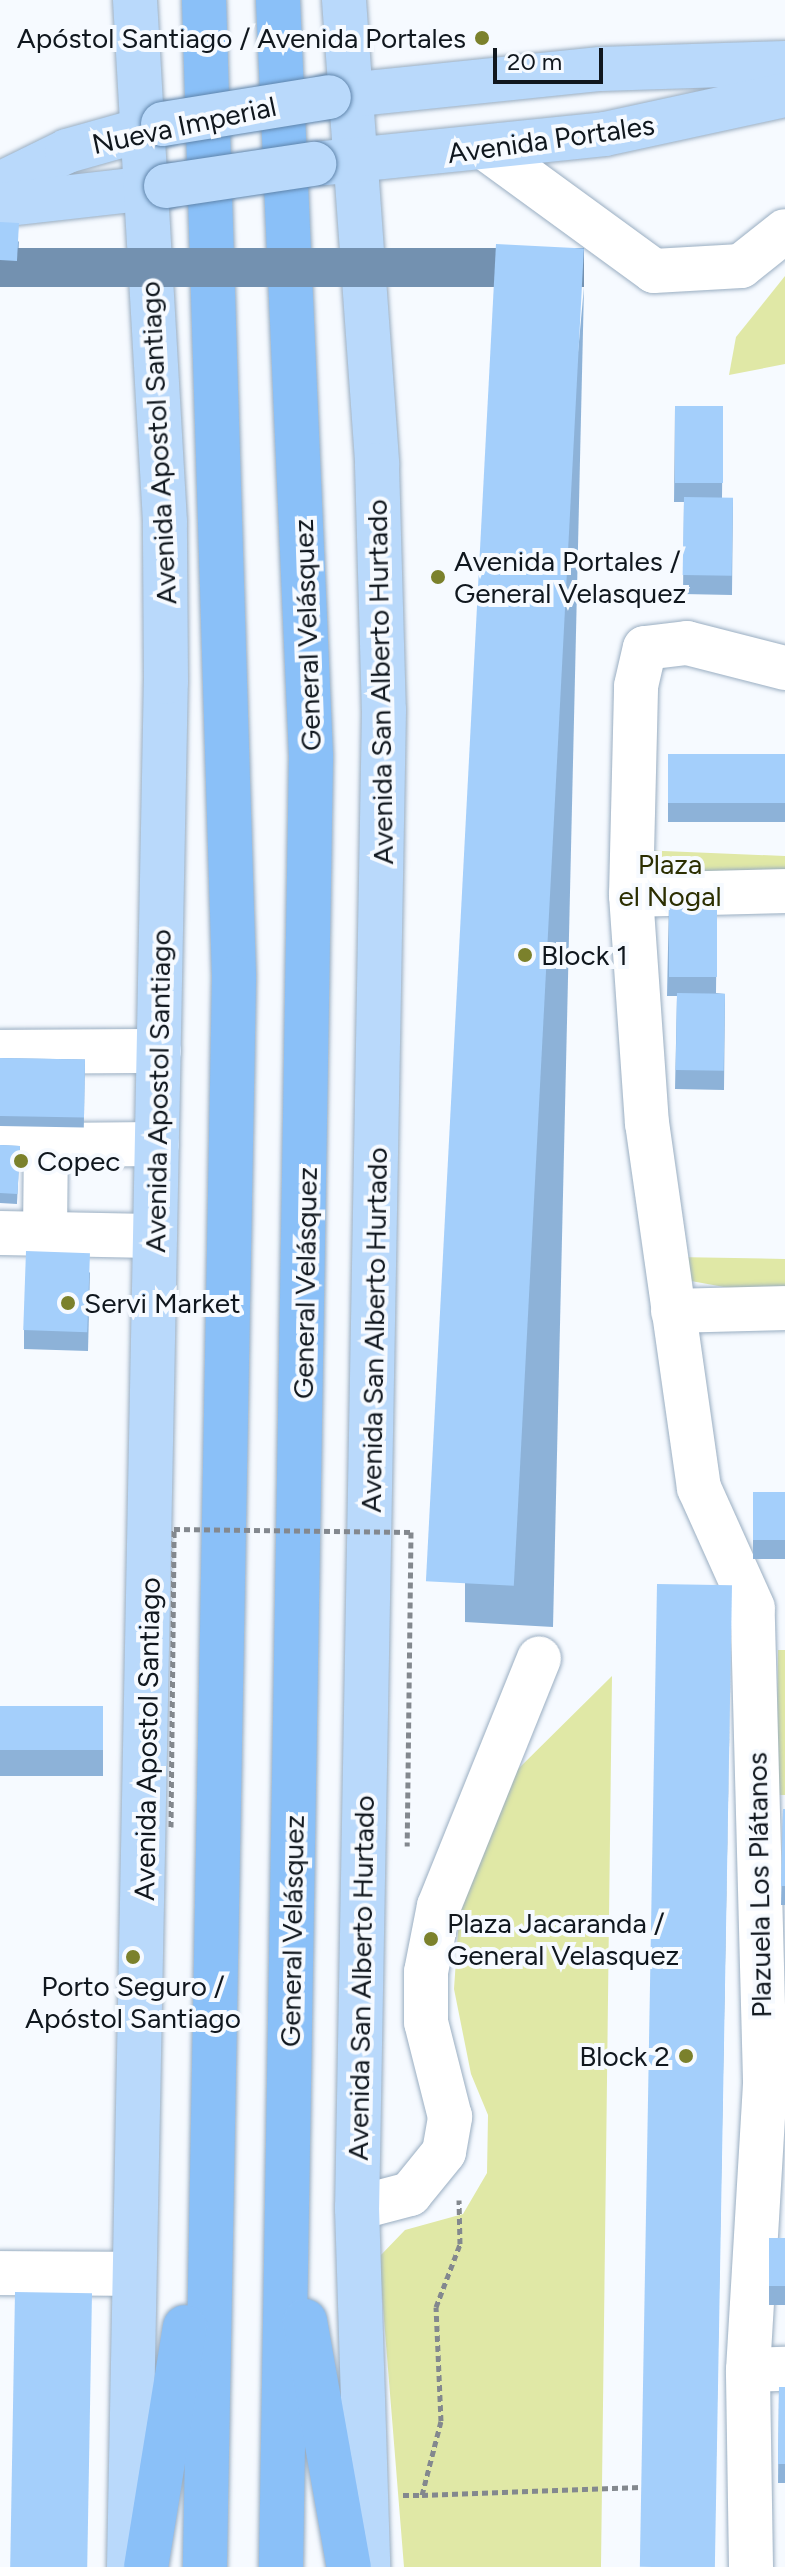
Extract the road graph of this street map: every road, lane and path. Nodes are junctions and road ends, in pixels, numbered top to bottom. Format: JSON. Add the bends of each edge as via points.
{"nodes":[{"id":1,"x":135,"y":0,"type":"edge"},
{"id":2,"x":204,"y":0,"type":"edge"},
{"id":3,"x":278,"y":0,"type":"edge"},
{"id":4,"x":344,"y":0,"type":"edge"},
{"id":5,"x":785,"y":63,"type":"edge"},
{"id":6,"x":785,"y":95,"type":"edge"},
{"id":7,"x":339,"y":96,"type":"junction"},
{"id":8,"x":153,"y":126,"type":"junction"},
{"id":9,"x":488,"y":150,"type":"junction"},
{"id":10,"x":334,"y":162,"type":"junction"},
{"id":11,"x":0,"y":184,"type":"edge"},
{"id":12,"x":156,"y":187,"type":"junction"},
{"id":13,"x":0,"y":205,"type":"edge"},
{"id":14,"x":785,"y":231,"type":"edge"},
{"id":15,"x":785,"y":668,"type":"edge"},
{"id":16,"x":785,"y":891,"type":"edge"},
{"id":17,"x":631,"y":895,"type":"junction"},
{"id":18,"x":159,"y":1051,"type":"junction"},
{"id":19,"x":0,"y":1052,"type":"edge"},
{"id":20,"x":0,"y":1144,"type":"edge"},
{"id":21,"x":157,"y":1144,"type":"junction"},
{"id":22,"x":46,"y":1145,"type":"junction"},
{"id":23,"x":0,"y":1233,"type":"edge"},
{"id":24,"x":45,"y":1234,"type":"junction"},
{"id":25,"x":155,"y":1236,"type":"junction"},
{"id":26,"x":785,"y":1308,"type":"edge"},
{"id":27,"x":673,"y":1311,"type":"junction"},
{"id":28,"x":539,"y":1658,"type":"dead end"},
{"id":29,"x":171,"y":1827,"type":"dead end"},
{"id":30,"x":407,"y":1846,"type":"dead end"},
{"id":31,"x":211,"y":2188,"type":"junction"},
{"id":32,"x":410,"y":2194,"type":"junction"},
{"id":33,"x":287,"y":2198,"type":"junction"},
{"id":34,"x":357,"y":2208,"type":"junction"},
{"id":35,"x":0,"y":2273,"type":"edge"},
{"id":36,"x":133,"y":2274,"type":"junction"},
{"id":37,"x":767,"y":2370,"type":"edge"},
{"id":38,"x":641,"y":2487,"type":"edge"},
{"id":39,"x":422,"y":2495,"type":"junction"},
{"id":40,"x":364,"y":2497,"type":"junction"},
{"id":41,"x":129,"y":2567,"type":"edge"},
{"id":42,"x":146,"y":2567,"type":"edge"},
{"id":43,"x":205,"y":2567,"type":"edge"},
{"id":44,"x":281,"y":2567,"type":"edge"},
{"id":45,"x":349,"y":2567,"type":"edge"},
{"id":46,"x":368,"y":2567,"type":"edge"},
{"id":47,"x":751,"y":2567,"type":"edge"}],
"edges":[{"from":1,"to":8,"type":"main road","name":"Avenida Apostol Santiago"},
{"from":2,"to":31,"type":"highway","via":[[233,869]]},
{"from":3,"to":33,"type":"highway","name":"General Velásquez","via":[[311,757]]},
{"from":4,"to":7,"type":"main road"},
{"from":5,"to":7,"type":"main road","via":[[632,67]]},
{"from":6,"to":9,"type":"main road","name":"Avenida Portales","via":[[650,127]]},
{"from":7,"to":8,"type":"main road","name":"Nueva Imperial","bridge":true},
{"from":7,"to":10,"type":"main road","name":"Avenida San Alberto Hurtado"},
{"from":8,"to":11,"type":"main road","name":"Nueva Imperial","via":[[67,151]]},
{"from":8,"to":12,"type":"main road","name":"Avenida Apostol Santiago"},
{"from":9,"to":10,"type":"main road","name":"Avenida Portales"},
{"from":9,"to":14,"type":"street","via":[[654,271],[741,266]]},
{"from":10,"to":12,"type":"main road","name":"Nueva Imperial","bridge":true},
{"from":10,"to":34,"type":"main road","name":"Avenida San Alberto Hurtado","via":[[377,465],[384,710]]},
{"from":12,"to":13,"type":"main road","name":"Nueva Imperial"},
{"from":12,"to":18,"type":"main road","name":"Avenida Apostol Santiago","via":[[165,522]]},
{"from":15,"to":17,"type":"street","name":"Plazuela Los Plátanos","via":[[687,643],[645,648],[636,686]]},
{"from":16,"to":17,"type":"street"},
{"from":17,"to":27,"type":"street","name":"Plazuela Los Plátanos","via":[[635,1010]]},
{"from":18,"to":19,"type":"street"},
{"from":18,"to":21,"type":"main road","name":"Avenida Apostol Santiago"},
{"from":20,"to":22,"type":"street"},
{"from":21,"to":22,"type":"street"},
{"from":21,"to":25,"type":"main road","name":"Avenida Apostol Santiago"},
{"from":22,"to":24,"type":"street"},
{"from":23,"to":24,"type":"street"},
{"from":24,"to":25,"type":"street"},
{"from":25,"to":36,"type":"main road","name":"Avenida Apostol Santiago"},
{"from":26,"to":27,"type":"street"},
{"from":27,"to":37,"type":"street","name":"Plazuela Los Plátanos","via":[[699,1488],[753,1608]]},
{"from":28,"to":32,"type":"street","via":[[439,1906],[424,1997],[449,2134],[436,2167]]},
{"from":29,"to":30,"type":"path","bridge":true,"via":[[174,1529],[411,1532]]},
{"from":31,"to":42,"type":"highway"},
{"from":31,"to":43,"type":"highway"},
{"from":32,"to":34,"type":"street"},
{"from":32,"to":39,"type":"path","via":[[461,2200],[453,2275],[436,2307],[441,2421]]},
{"from":33,"to":44,"type":"highway","name":"General Velásquez"},
{"from":33,"to":45,"type":"highway"},
{"from":34,"to":40,"type":"main road","name":"Avenida San Alberto Hurtado"},
{"from":35,"to":36,"type":"street"},
{"from":36,"to":41,"type":"main road","name":"Avenida Apostol Santiago"},
{"from":37,"to":47,"type":"street","name":"Plazuela Los Plátanos"},
{"from":38,"to":39,"type":"path"},
{"from":39,"to":40,"type":"path"},
{"from":40,"to":46,"type":"main road","name":"Avenida San Alberto Hurtado"}]}
